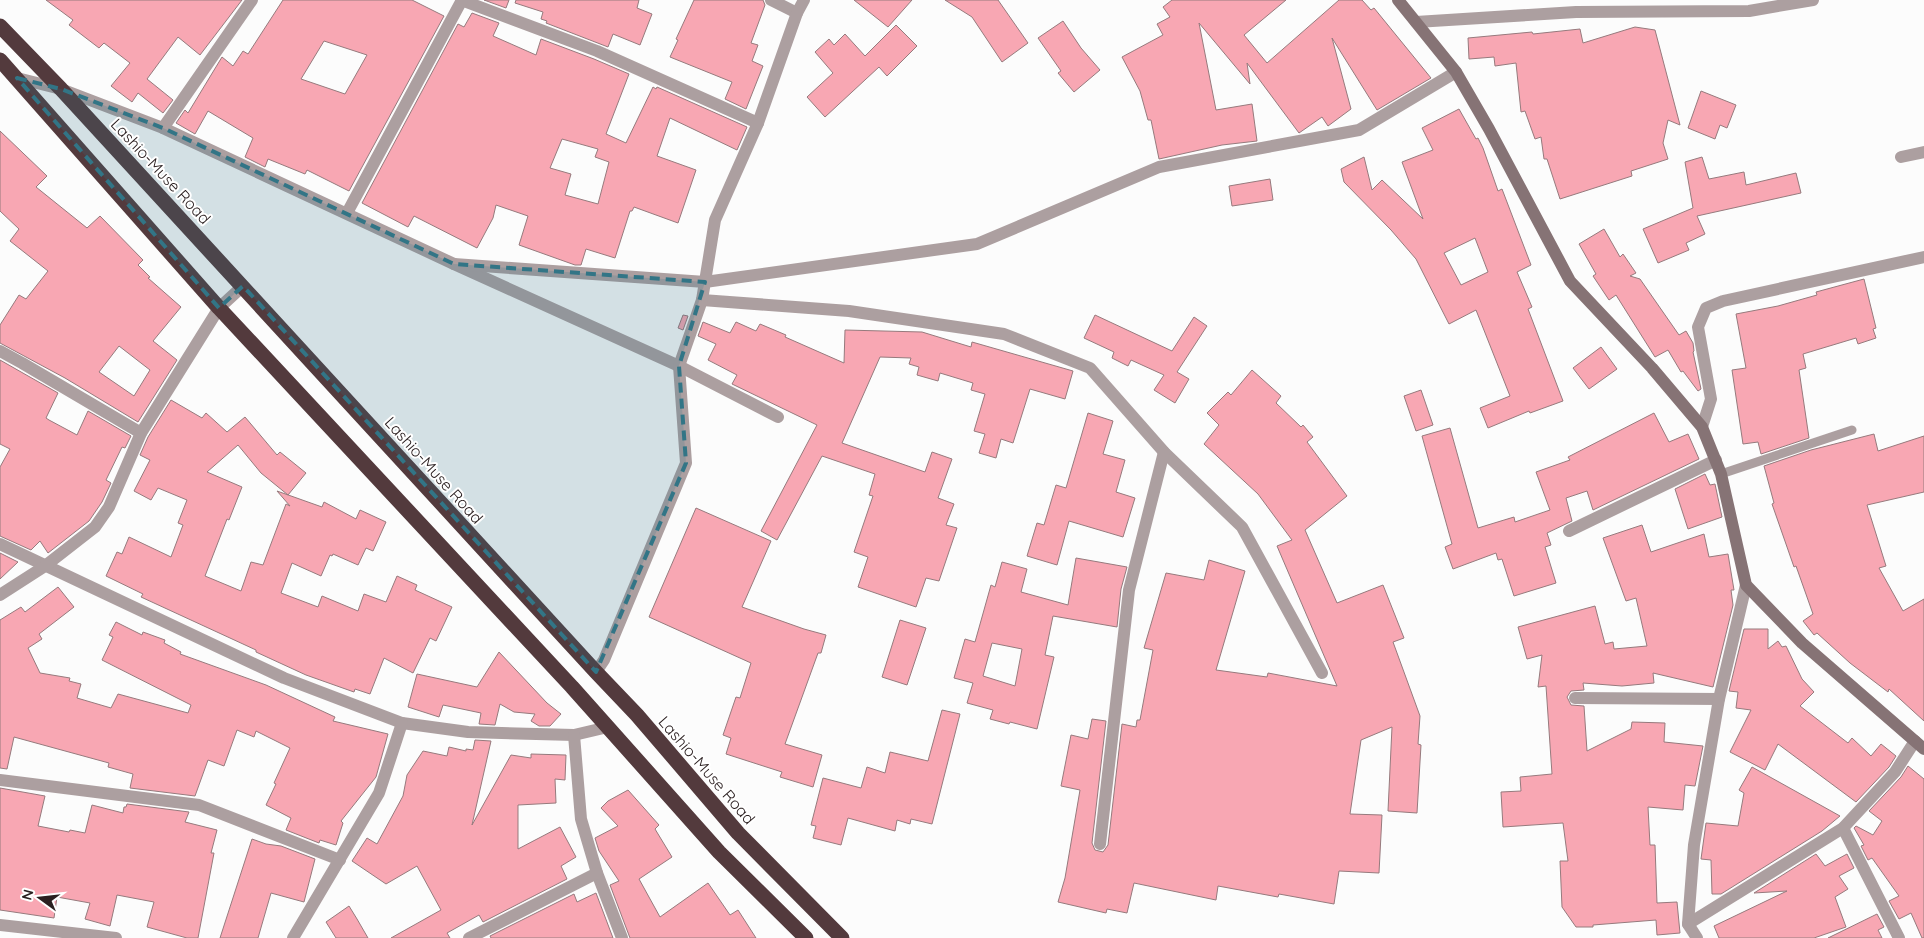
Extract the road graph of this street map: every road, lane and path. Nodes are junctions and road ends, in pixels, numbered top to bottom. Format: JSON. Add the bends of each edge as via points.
{"nodes":[{"id":1,"x":252,"y":0,"type":"edge"},
{"id":2,"x":461,"y":0,"type":"edge"},
{"id":3,"x":771,"y":0,"type":"edge"},
{"id":4,"x":804,"y":0,"type":"edge"},
{"id":5,"x":1398,"y":0,"type":"edge"},
{"id":6,"x":1813,"y":0,"type":"edge"},
{"id":7,"x":797,"y":13,"type":"junction"},
{"id":8,"x":1416,"y":22,"type":"junction"},
{"id":9,"x":0,"y":26,"type":"edge"},
{"id":10,"x":0,"y":60,"type":"edge"},
{"id":11,"x":1456,"y":72,"type":"junction"},
{"id":12,"x":17,"y":78,"type":"junction"},
{"id":13,"x":60,"y":89,"type":"junction"},
{"id":14,"x":758,"y":123,"type":"junction"},
{"id":15,"x":163,"y":128,"type":"junction"},
{"id":16,"x":1924,"y":152,"type":"edge"},
{"id":17,"x":1901,"y":157,"type":"dead end"},
{"id":18,"x":347,"y":213,"type":"junction"},
{"id":19,"x":1924,"y":257,"type":"edge"},
{"id":20,"x":454,"y":264,"type":"junction"},
{"id":21,"x":705,"y":282,"type":"junction"},
{"id":22,"x":243,"y":286,"type":"junction"},
{"id":23,"x":702,"y":300,"type":"junction"},
{"id":24,"x":219,"y":308,"type":"junction"},
{"id":25,"x":0,"y":351,"type":"edge"},
{"id":26,"x":679,"y":366,"type":"junction"},
{"id":27,"x":778,"y":417,"type":"dead end"},
{"id":28,"x":1702,"y":427,"type":"junction"},
{"id":29,"x":1852,"y":430,"type":"dead end"},
{"id":30,"x":141,"y":433,"type":"junction"},
{"id":31,"x":1164,"y":452,"type":"junction"},
{"id":32,"x":1716,"y":460,"type":"junction"},
{"id":33,"x":1721,"y":474,"type":"junction"},
{"id":34,"x":1569,"y":531,"type":"dead end"},
{"id":35,"x":0,"y":544,"type":"edge"},
{"id":36,"x":45,"y":566,"type":"junction"},
{"id":37,"x":1746,"y":585,"type":"junction"},
{"id":38,"x":0,"y":595,"type":"edge"},
{"id":39,"x":596,"y":672,"type":"junction"},
{"id":40,"x":1322,"y":673,"type":"dead end"},
{"id":41,"x":1575,"y":698,"type":"dead end"},
{"id":42,"x":1719,"y":699,"type":"junction"},
{"id":43,"x":402,"y":723,"type":"junction"},
{"id":44,"x":608,"y":727,"type":"junction"},
{"id":45,"x":574,"y":735,"type":"junction"},
{"id":46,"x":1920,"y":745,"type":"edge"},
{"id":47,"x":0,"y":780,"type":"edge"},
{"id":48,"x":1842,"y":828,"type":"junction"},
{"id":49,"x":1100,"y":844,"type":"dead end"},
{"id":50,"x":340,"y":860,"type":"junction"},
{"id":51,"x":597,"y":873,"type":"junction"},
{"id":52,"x":1688,"y":924,"type":"junction"},
{"id":53,"x":0,"y":925,"type":"edge"},
{"id":54,"x":116,"y":938,"type":"edge"},
{"id":55,"x":293,"y":938,"type":"edge"},
{"id":56,"x":470,"y":938,"type":"edge"},
{"id":57,"x":622,"y":938,"type":"edge"},
{"id":58,"x":806,"y":938,"type":"edge"},
{"id":59,"x":842,"y":938,"type":"edge"},
{"id":60,"x":1697,"y":938,"type":"edge"},
{"id":61,"x":1899,"y":938,"type":"edge"}],
"edges":[{"from":1,"to":15,"type":"street"},
{"from":2,"to":14,"type":"street","via":[[597,51]]},
{"from":2,"to":18,"type":"street"},
{"from":3,"to":7,"type":"street"},
{"from":4,"to":7,"type":"street"},
{"from":5,"to":8,"type":"street"},
{"from":6,"to":8,"type":"street","via":[[1749,11],[1576,12]]},
{"from":7,"to":14,"type":"street"},
{"from":8,"to":11,"type":"street"},
{"from":9,"to":13,"type":"highway","name":"Lashio-Muse Road"},
{"from":10,"to":12,"type":"highway"},
{"from":11,"to":21,"type":"street","via":[[1359,130],[1159,167],[977,244]]},
{"from":11,"to":28,"type":"street","via":[[1570,281]]},
{"from":12,"to":13,"type":"street"},
{"from":12,"to":24,"type":"highway"},
{"from":13,"to":15,"type":"street"},
{"from":13,"to":22,"type":"highway","name":"Lashio-Muse Road"},
{"from":14,"to":21,"type":"street","via":[[715,220]]},
{"from":15,"to":18,"type":"street"},
{"from":16,"to":17,"type":"street"},
{"from":18,"to":20,"type":"street"},
{"from":19,"to":28,"type":"street","via":[[1722,301],[1706,308],[1698,326],[1711,399]]},
{"from":20,"to":21,"type":"street"},
{"from":20,"to":26,"type":"street"},
{"from":21,"to":23,"type":"street"},
{"from":22,"to":24,"type":"street"},
{"from":22,"to":39,"type":"highway","name":"Lashio-Muse Road"},
{"from":23,"to":26,"type":"street"},
{"from":23,"to":31,"type":"street","via":[[849,311],[1004,334],[1090,368]]},
{"from":24,"to":30,"type":"street"},
{"from":24,"to":44,"type":"highway"},
{"from":25,"to":30,"type":"street"},
{"from":26,"to":27,"type":"street"},
{"from":26,"to":39,"type":"street","via":[[686,463],[604,660]]},
{"from":28,"to":32,"type":"street"},
{"from":29,"to":33,"type":"lane"},
{"from":30,"to":36,"type":"street","via":[[110,507],[95,527]]},
{"from":31,"to":40,"type":"street","via":[[1242,527]]},
{"from":31,"to":49,"type":"street","via":[[1129,590]]},
{"from":32,"to":33,"type":"street"},
{"from":32,"to":34,"type":"street"},
{"from":33,"to":37,"type":"street"},
{"from":35,"to":36,"type":"street"},
{"from":36,"to":38,"type":"street"},
{"from":36,"to":43,"type":"street","via":[[284,678]]},
{"from":37,"to":42,"type":"street"},
{"from":37,"to":46,"type":"street","via":[[1802,643]]},
{"from":39,"to":59,"type":"highway","name":"Lashio-Muse Road","via":[[738,833]]},
{"from":41,"to":42,"type":"street"},
{"from":42,"to":52,"type":"street","via":[[1694,845]]},
{"from":43,"to":45,"type":"street","via":[[468,732]]},
{"from":43,"to":50,"type":"street","via":[[379,793]]},
{"from":44,"to":45,"type":"street"},
{"from":44,"to":58,"type":"highway","via":[[719,852]]},
{"from":45,"to":51,"type":"street","via":[[581,820]]},
{"from":46,"to":48,"type":"street"},
{"from":47,"to":50,"type":"street","via":[[200,805]]},
{"from":48,"to":52,"type":"street"},
{"from":48,"to":61,"type":"street"},
{"from":50,"to":55,"type":"street"},
{"from":51,"to":56,"type":"street"},
{"from":51,"to":57,"type":"street"},
{"from":52,"to":60,"type":"street"},
{"from":53,"to":54,"type":"street"}]}
